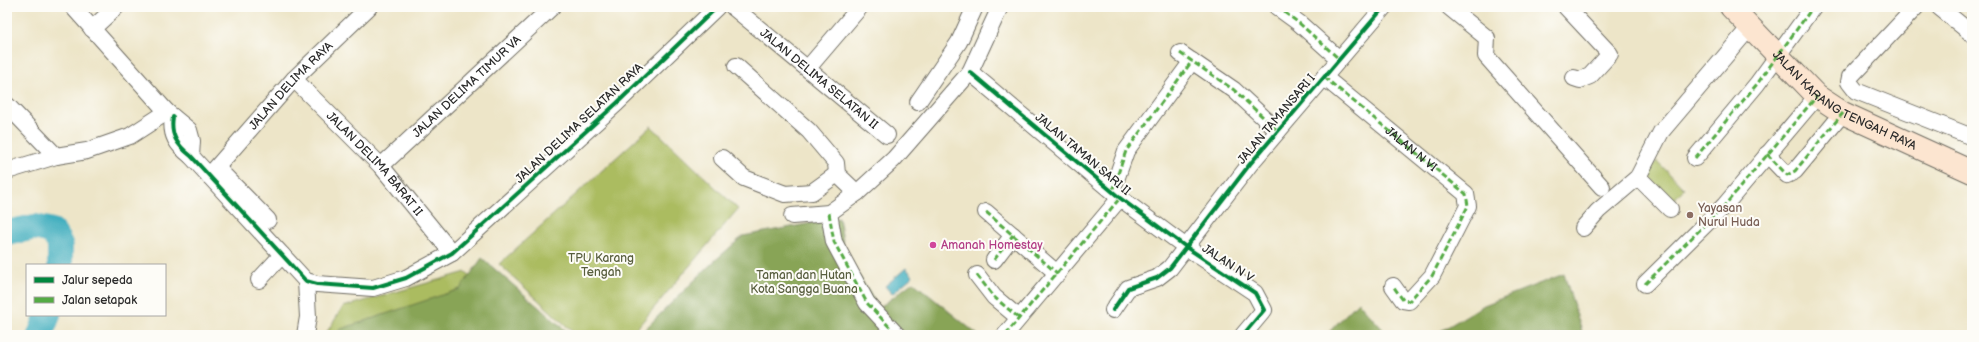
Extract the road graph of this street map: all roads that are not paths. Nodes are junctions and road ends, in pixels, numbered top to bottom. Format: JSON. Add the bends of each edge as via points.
{"nodes":[{"id":1,"x":73,"y":7,"type":"edge"},
{"id":2,"x":116,"y":7,"type":"edge"},
{"id":3,"x":552,"y":7,"type":"edge"},
{"id":4,"x":717,"y":7,"type":"edge"},
{"id":5,"x":733,"y":7,"type":"edge"},
{"id":6,"x":860,"y":7,"type":"edge"},
{"id":7,"x":975,"y":7,"type":"edge"},
{"id":8,"x":1000,"y":7,"type":"edge"},
{"id":9,"x":1277,"y":7,"type":"edge"},
{"id":10,"x":1449,"y":7,"type":"edge"},
{"id":11,"x":1566,"y":7,"type":"edge"},
{"id":12,"x":1732,"y":7,"type":"edge"},
{"id":13,"x":1813,"y":7,"type":"edge"},
{"id":14,"x":1916,"y":7,"type":"edge"},
{"id":15,"x":1939,"y":7,"type":"edge"},
{"id":16,"x":1383,"y":8,"type":"edge"},
{"id":17,"x":360,"y":10,"type":"edge"},
{"id":18,"x":1750,"y":27,"type":"junction"},
{"id":19,"x":92,"y":29,"type":"junction"},
{"id":20,"x":1972,"y":34,"type":"edge"},
{"id":21,"x":1778,"y":57,"type":"junction"},
{"id":22,"x":1339,"y":59,"type":"junction"},
{"id":23,"x":736,"y":66,"type":"dead end"},
{"id":24,"x":808,"y":68,"type":"junction"},
{"id":25,"x":970,"y":72,"type":"junction"},
{"id":26,"x":1324,"y":78,"type":"junction"},
{"id":27,"x":1574,"y":78,"type":"dead end"},
{"id":28,"x":294,"y":79,"type":"junction"},
{"id":29,"x":1817,"y":96,"type":"junction"},
{"id":30,"x":918,"y":102,"type":"dead end"},
{"id":31,"x":7,"y":105,"type":"edge"},
{"id":32,"x":1843,"y":113,"type":"junction"},
{"id":33,"x":170,"y":115,"type":"junction"},
{"id":34,"x":1278,"y":131,"type":"junction"},
{"id":35,"x":887,"y":135,"type":"dead end"},
{"id":36,"x":1972,"y":137,"type":"edge"},
{"id":37,"x":1767,"y":154,"type":"junction"},
{"id":38,"x":56,"y":156,"type":"junction"},
{"id":39,"x":722,"y":158,"type":"dead end"},
{"id":40,"x":1696,"y":158,"type":"dead end"},
{"id":41,"x":381,"y":166,"type":"junction"},
{"id":42,"x":7,"y":171,"type":"edge"},
{"id":43,"x":213,"y":172,"type":"junction"},
{"id":44,"x":1972,"y":172,"type":"edge"},
{"id":45,"x":837,"y":174,"type":"junction"},
{"id":46,"x":1638,"y":176,"type":"junction"},
{"id":47,"x":1602,"y":186,"type":"dead end"},
{"id":48,"x":857,"y":192,"type":"junction"},
{"id":49,"x":1116,"y":194,"type":"junction"},
{"id":50,"x":1670,"y":209,"type":"dead end"},
{"id":51,"x":986,"y":212,"type":"dead end"},
{"id":52,"x":830,"y":213,"type":"junction"},
{"id":53,"x":792,"y":216,"type":"dead end"},
{"id":54,"x":268,"y":220,"type":"dead end"},
{"id":55,"x":1583,"y":228,"type":"dead end"},
{"id":56,"x":1013,"y":235,"type":"junction"},
{"id":57,"x":1186,"y":247,"type":"junction"},
{"id":58,"x":452,"y":253,"type":"junction"},
{"id":59,"x":282,"y":255,"type":"junction"},
{"id":60,"x":994,"y":260,"type":"dead end"},
{"id":61,"x":1058,"y":274,"type":"junction"},
{"id":62,"x":977,"y":275,"type":"dead end"},
{"id":63,"x":259,"y":280,"type":"dead end"},
{"id":64,"x":306,"y":281,"type":"junction"},
{"id":65,"x":1645,"y":284,"type":"dead end"},
{"id":66,"x":1393,"y":286,"type":"dead end"},
{"id":67,"x":1113,"y":310,"type":"dead end"},
{"id":68,"x":1020,"y":318,"type":"junction"},
{"id":69,"x":1247,"y":334,"type":"edge"},
{"id":70,"x":305,"y":335,"type":"edge"},
{"id":71,"x":897,"y":335,"type":"edge"},
{"id":72,"x":1004,"y":335,"type":"edge"}],
"edges":[{"from":1,"to":19,"type":"street"},
{"from":2,"to":19,"type":"street"},
{"from":3,"to":41,"type":"street","name":"JALAN DELIMA TIMUR VA"},
{"from":4,"to":58,"type":"street","name":"JALAN DELIMA SELATAN RAYA"},
{"from":5,"to":24,"type":"street","name":"JALAN DELIMA SELATAN II"},
{"from":6,"to":24,"type":"street"},
{"from":7,"to":30,"type":"street","via":[[959,42]]},
{"from":8,"to":25,"type":"street"},
{"from":9,"to":22,"type":"street","via":[[1298,22]]},
{"from":10,"to":47,"type":"street","via":[[1487,38],[1486,56]]},
{"from":11,"to":27,"type":"street","via":[[1610,54],[1590,76],[1580,80]]},
{"from":12,"to":18,"type":"main road","name":"JALAN KARANG TENGAH RAYA"},
{"from":13,"to":21,"type":"street"},
{"from":14,"to":36,"type":"street","via":[[1850,77],[1849,82],[1856,91]]},
{"from":15,"to":20,"type":"street"},
{"from":16,"to":22,"type":"street","name":"JALAN TAMANSARI I"},
{"from":17,"to":28,"type":"street","name":"JALAN DELIMA RAYA"},
{"from":18,"to":21,"type":"main road","name":"JALAN KARANG TENGAH RAYA"},
{"from":18,"to":46,"type":"street","via":[[1661,132]]},
{"from":19,"to":33,"type":"street"},
{"from":21,"to":29,"type":"main road","name":"JALAN KARANG TENGAH RAYA"},
{"from":21,"to":40,"type":"street"},
{"from":22,"to":26,"type":"street","name":"JALAN TAMANSARI I"},
{"from":23,"to":45,"type":"street","via":[[809,131],[836,163]]},
{"from":24,"to":35,"type":"street","name":"JALAN DELIMA SELATAN II"},
{"from":25,"to":48,"type":"street","via":[[894,159]]},
{"from":25,"to":49,"type":"street","name":"JALAN TAMAN SARI II"},
{"from":26,"to":34,"type":"street","name":"JALAN TAMANSARI I"},
{"from":26,"to":66,"type":"street","name":"JALAN N VI","via":[[1466,194],[1468,206],[1432,276],[1409,300],[1403,300]]},
{"from":28,"to":41,"type":"street","name":"JALAN DELIMA BARAT II"},
{"from":28,"to":43,"type":"street","name":"JALAN DELIMA RAYA"},
{"from":29,"to":32,"type":"main road","name":"JALAN KARANG TENGAH RAYA"},
{"from":29,"to":37,"type":"street"},
{"from":31,"to":38,"type":"street"},
{"from":32,"to":37,"type":"street","via":[[1795,171],[1787,175]]},
{"from":32,"to":44,"type":"main road","name":"JALAN KARANG TENGAH RAYA"},
{"from":33,"to":38,"type":"street","via":[[130,136],[87,151]]},
{"from":33,"to":43,"type":"street","via":[[173,136],[180,147]]},
{"from":34,"to":49,"type":"street","via":[[1234,90],[1186,57],[1126,151]]},
{"from":34,"to":57,"type":"street","name":"JALAN TAMANSARI I"},
{"from":37,"to":65,"type":"street","via":[[1724,206]]},
{"from":38,"to":42,"type":"street"},
{"from":39,"to":45,"type":"street","via":[[744,178],[785,194],[812,192]]},
{"from":41,"to":58,"type":"street","name":"JALAN DELIMA BARAT II"},
{"from":43,"to":54,"type":"street"},
{"from":43,"to":59,"type":"street"},
{"from":45,"to":48,"type":"street"},
{"from":46,"to":50,"type":"street"},
{"from":46,"to":55,"type":"street","via":[[1598,211]]},
{"from":48,"to":52,"type":"street"},
{"from":49,"to":57,"type":"street","name":"JALAN TAMAN SARI II"},
{"from":49,"to":61,"type":"street","name":"JALAN TAMAN SARI II"},
{"from":51,"to":56,"type":"street"},
{"from":52,"to":53,"type":"street"},
{"from":52,"to":71,"type":"street","via":[[834,242],[867,303]]},
{"from":56,"to":60,"type":"street"},
{"from":56,"to":61,"type":"street"},
{"from":57,"to":67,"type":"street","name":"JALAN TAMANSARI I","via":[[1170,268],[1157,278],[1128,288]]},
{"from":57,"to":69,"type":"street","name":"JALAN N V","via":[[1255,293],[1264,310]]},
{"from":58,"to":64,"type":"street","name":"JALAN DELIMA SELATAN RAYA","via":[[406,278],[374,288]]},
{"from":59,"to":63,"type":"street"},
{"from":59,"to":64,"type":"street"},
{"from":61,"to":68,"type":"street","name":"JALAN TAMAN SARI II"},
{"from":62,"to":68,"type":"street","via":[[994,297]]},
{"from":64,"to":70,"type":"street","via":[[308,317]]},
{"from":68,"to":72,"type":"street","name":"JALAN TAMAN SARI II"}]}
